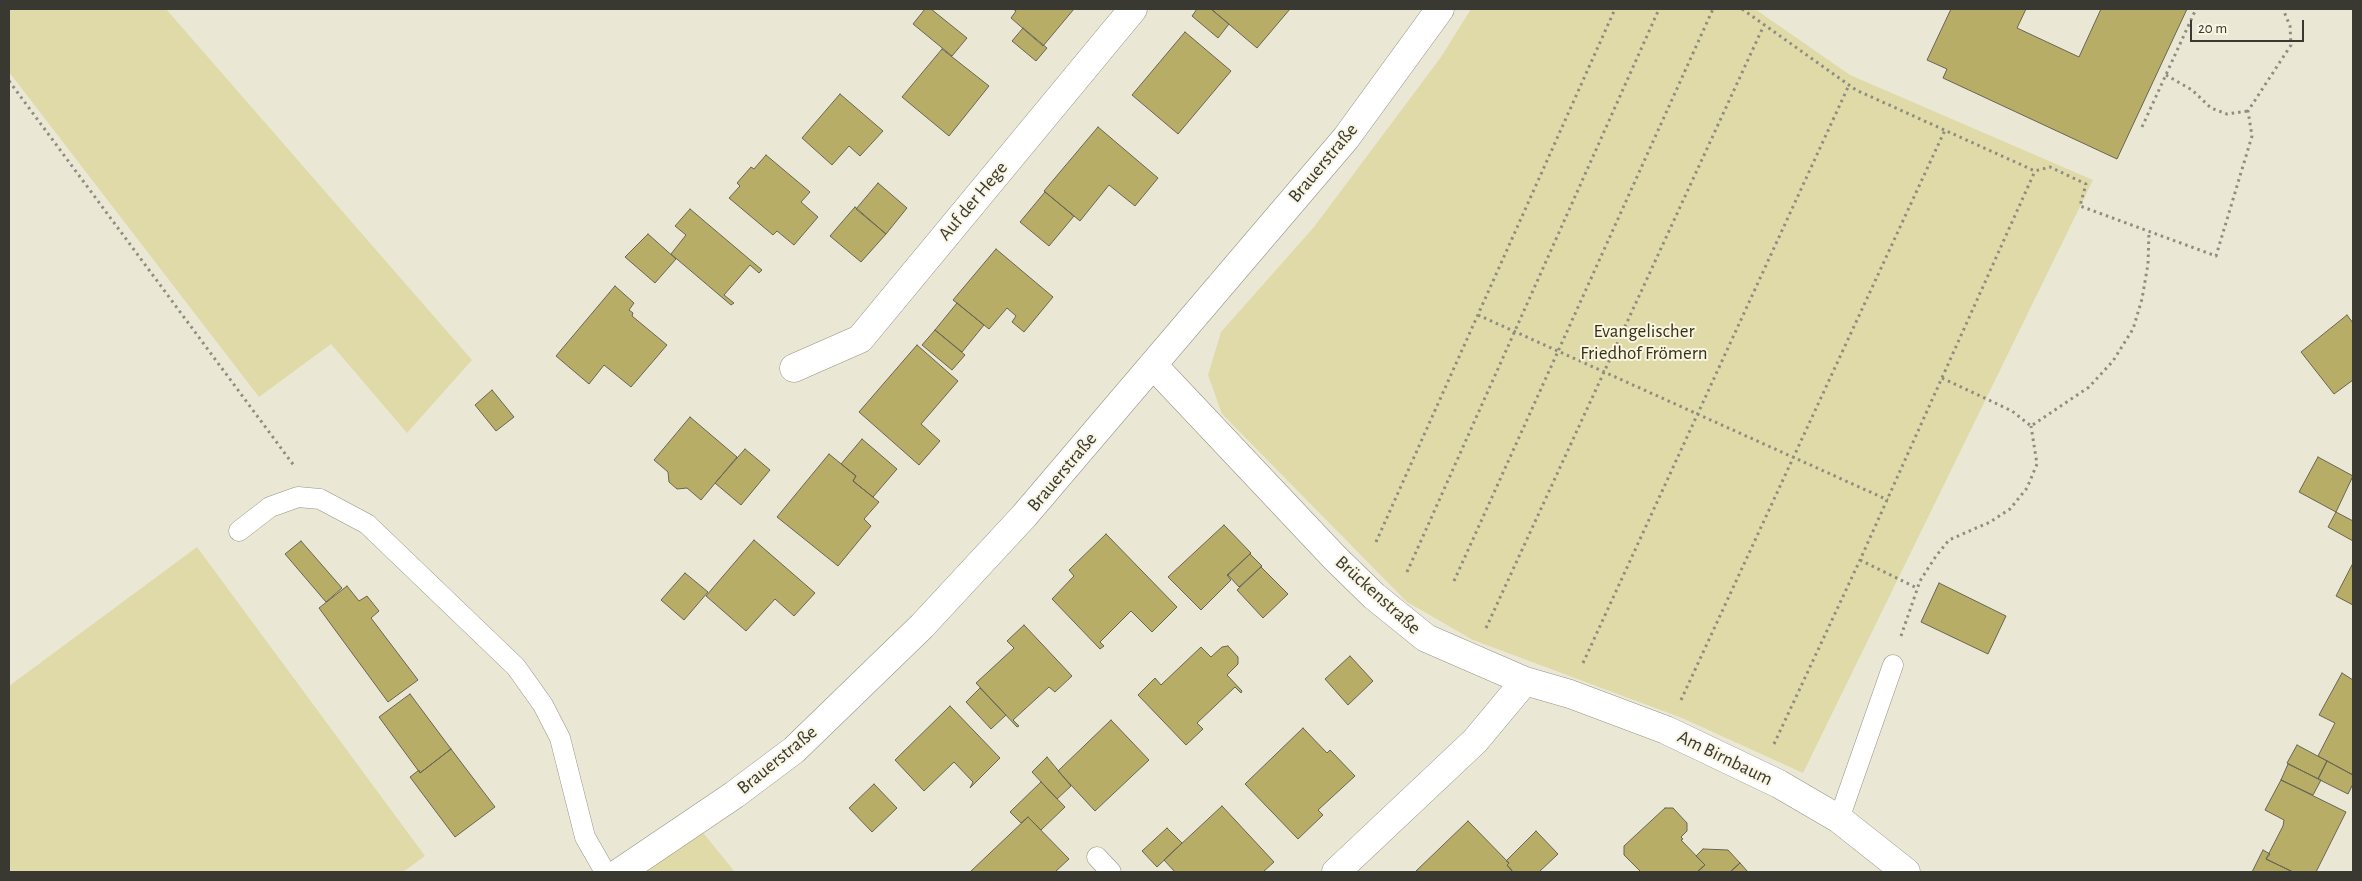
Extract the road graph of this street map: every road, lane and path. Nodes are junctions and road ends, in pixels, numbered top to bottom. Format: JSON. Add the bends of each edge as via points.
{"nodes":[{"id":1,"x":1133,"y":9,"type":"edge"},
{"id":2,"x":1440,"y":9,"type":"edge"},
{"id":3,"x":1615,"y":9,"type":"edge"},
{"id":4,"x":1659,"y":9,"type":"edge"},
{"id":5,"x":1713,"y":9,"type":"edge"},
{"id":6,"x":1742,"y":9,"type":"edge"},
{"id":7,"x":2196,"y":9,"type":"edge"},
{"id":8,"x":2283,"y":9,"type":"edge"},
{"id":9,"x":1764,"y":25,"type":"junction"},
{"id":10,"x":2166,"y":75,"type":"junction"},
{"id":11,"x":9,"y":81,"type":"edge"},
{"id":12,"x":1849,"y":85,"type":"junction"},
{"id":13,"x":2248,"y":111,"type":"junction"},
{"id":14,"x":2142,"y":127,"type":"dead end"},
{"id":15,"x":1945,"y":130,"type":"junction"},
{"id":16,"x":2035,"y":171,"type":"junction"},
{"id":17,"x":2148,"y":231,"type":"junction"},
{"id":18,"x":1478,"y":315,"type":"junction"},
{"id":19,"x":1514,"y":331,"type":"junction"},
{"id":20,"x":1558,"y":351,"type":"junction"},
{"id":21,"x":1153,"y":364,"type":"junction"},
{"id":22,"x":794,"y":368,"type":"dead end"},
{"id":23,"x":1604,"y":372,"type":"junction"},
{"id":24,"x":1942,"y":378,"type":"junction"},
{"id":25,"x":1698,"y":414,"type":"junction"},
{"id":26,"x":2030,"y":426,"type":"junction"},
{"id":27,"x":1792,"y":458,"type":"junction"},
{"id":28,"x":320,"y":500,"type":"junction"},
{"id":29,"x":1888,"y":500,"type":"junction"},
{"id":30,"x":239,"y":531,"type":"dead end"},
{"id":31,"x":1376,"y":542,"type":"dead end"},
{"id":32,"x":1860,"y":560,"type":"junction"},
{"id":33,"x":1406,"y":572,"type":"dead end"},
{"id":34,"x":1454,"y":581,"type":"dead end"},
{"id":35,"x":1917,"y":588,"type":"junction"},
{"id":36,"x":1485,"y":631,"type":"dead end"},
{"id":37,"x":1893,"y":665,"type":"joint"},
{"id":38,"x":1580,"y":670,"type":"dead end"},
{"id":39,"x":1525,"y":681,"type":"junction"},
{"id":40,"x":1677,"y":709,"type":"dead end"},
{"id":41,"x":1771,"y":749,"type":"dead end"},
{"id":42,"x":1839,"y":819,"type":"junction"},
{"id":43,"x":1097,"y":857,"type":"dead end"},
{"id":44,"x":605,"y":872,"type":"edge"},
{"id":45,"x":620,"y":872,"type":"edge"},
{"id":46,"x":1111,"y":872,"type":"edge"},
{"id":47,"x":1336,"y":872,"type":"edge"},
{"id":48,"x":1906,"y":872,"type":"edge"}],
"edges":[{"from":1,"to":22,"type":"street","name":"Auf der Hege","via":[[860,339]]},
{"from":2,"to":21,"type":"street","name":"Brauerstraße","via":[[1346,138]]},
{"from":3,"to":18,"type":"path"},
{"from":4,"to":19,"type":"path"},
{"from":5,"to":20,"type":"path"},
{"from":6,"to":9,"type":"path"},
{"from":7,"to":10,"type":"path"},
{"from":8,"to":13,"type":"path","via":[[2290,26],[2291,45]]},
{"from":9,"to":12,"type":"path"},
{"from":9,"to":23,"type":"path"},
{"from":10,"to":13,"type":"path","via":[[2192,90],[2211,108],[2227,114]]},
{"from":10,"to":14,"type":"path"},
{"from":11,"to":28,"type":"path"},
{"from":12,"to":15,"type":"path"},
{"from":12,"to":25,"type":"path"},
{"from":13,"to":17,"type":"path","via":[[2252,136],[2216,256]]},
{"from":15,"to":16,"type":"path"},
{"from":15,"to":27,"type":"path"},
{"from":16,"to":17,"type":"path","via":[[2050,167],[2086,184],[2080,206]]},
{"from":16,"to":24,"type":"path"},
{"from":17,"to":26,"type":"path","via":[[2148,264],[2133,329],[2113,361],[2089,387]]},
{"from":18,"to":19,"type":"path"},
{"from":18,"to":31,"type":"path"},
{"from":19,"to":20,"type":"path"},
{"from":19,"to":33,"type":"path"},
{"from":20,"to":23,"type":"path"},
{"from":20,"to":34,"type":"path"},
{"from":21,"to":39,"type":"street","name":"Brückenstraße","via":[[1374,596],[1426,638]]},
{"from":21,"to":45,"type":"street","name":"Brauerstraße","via":[[1024,516],[922,626],[839,708],[794,750],[741,790]]},
{"from":23,"to":25,"type":"path"},
{"from":23,"to":36,"type":"path"},
{"from":24,"to":26,"type":"path","via":[[2012,411]]},
{"from":24,"to":29,"type":"path"},
{"from":25,"to":27,"type":"path"},
{"from":25,"to":38,"type":"path"},
{"from":26,"to":35,"type":"path","via":[[2037,464],[2028,488],[2010,509],[1990,522],[1949,540]]},
{"from":27,"to":29,"type":"path"},
{"from":27,"to":40,"type":"path"},
{"from":28,"to":30,"type":"lane","via":[[298,497],[270,507]]},
{"from":28,"to":44,"type":"lane","via":[[367,524],[516,667],[560,738],[585,837]]},
{"from":29,"to":32,"type":"path"},
{"from":32,"to":35,"type":"path"},
{"from":32,"to":41,"type":"path"},
{"from":35,"to":37,"type":"path"},
{"from":37,"to":42,"type":"lane"},
{"from":39,"to":42,"type":"street","name":"Am Birnbaum","via":[[1666,730],[1779,784]]},
{"from":39,"to":47,"type":"street","via":[[1475,741]]},
{"from":42,"to":48,"type":"street","name":"Am Birnbaum"},
{"from":43,"to":46,"type":"lane"}]}
